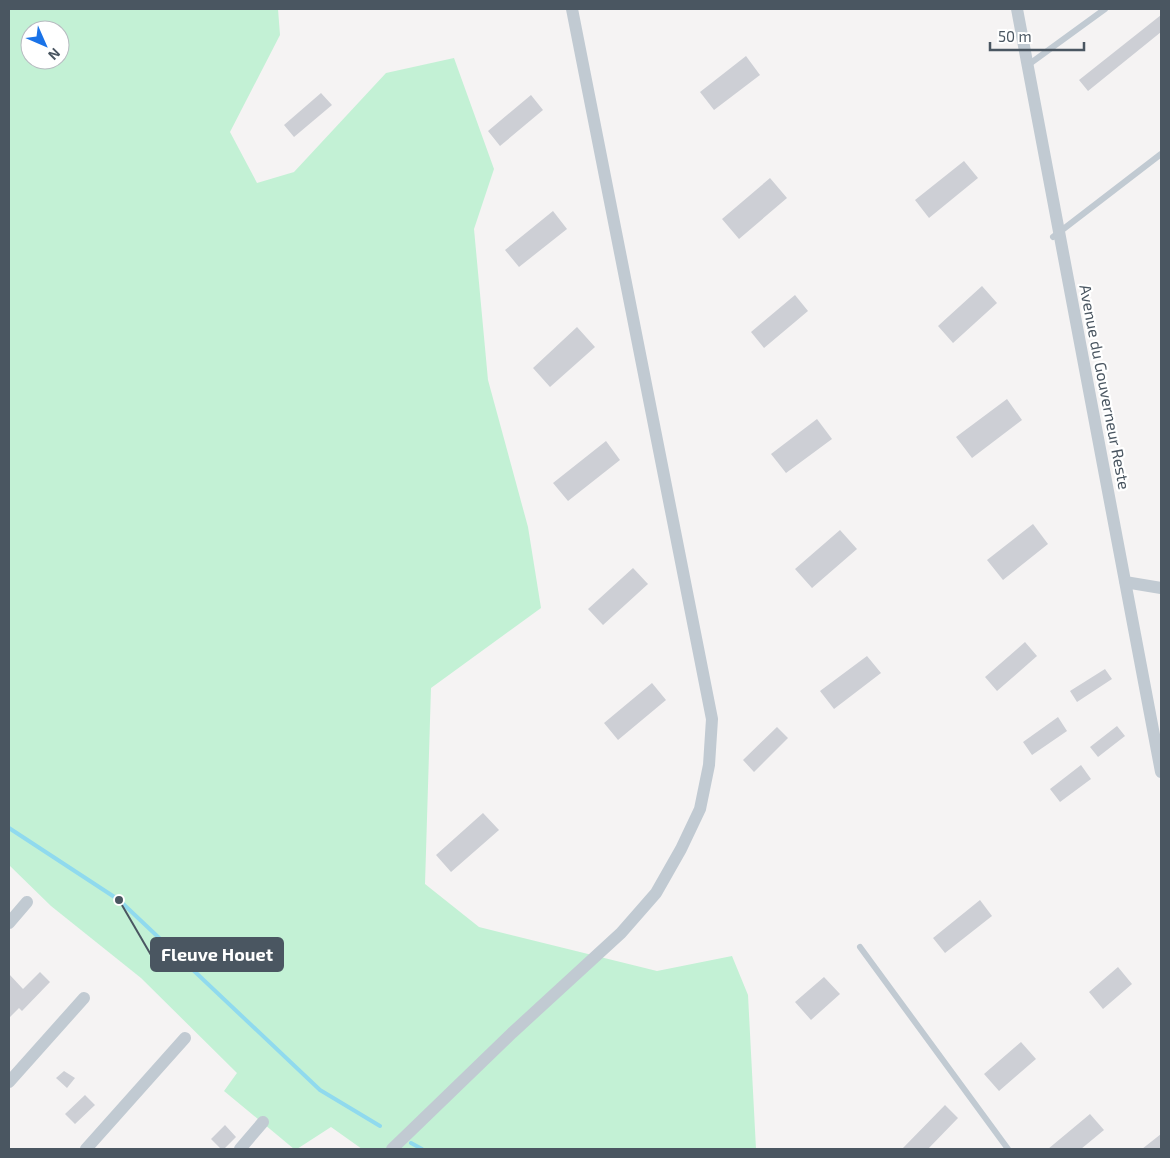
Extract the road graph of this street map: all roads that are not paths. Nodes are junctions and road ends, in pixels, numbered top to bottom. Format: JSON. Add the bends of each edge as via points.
{"nodes":[{"id":1,"x":572,"y":9,"type":"edge"},
{"id":2,"x":1017,"y":9,"type":"edge"},
{"id":3,"x":1105,"y":9,"type":"edge"},
{"id":4,"x":1028,"y":65,"type":"junction"},
{"id":5,"x":1161,"y":154,"type":"edge"},
{"id":6,"x":1053,"y":237,"type":"dead end"},
{"id":7,"x":1125,"y":582,"type":"junction"},
{"id":8,"x":1161,"y":588,"type":"edge"},
{"id":9,"x":1161,"y":772,"type":"edge"},
{"id":10,"x":27,"y":902,"type":"dead end"},
{"id":11,"x":9,"y":923,"type":"edge"},
{"id":12,"x":860,"y":947,"type":"dead end"},
{"id":13,"x":84,"y":998,"type":"dead end"},
{"id":14,"x":185,"y":1038,"type":"dead end"},
{"id":15,"x":9,"y":1082,"type":"edge"},
{"id":16,"x":263,"y":1122,"type":"dead end"},
{"id":17,"x":86,"y":1149,"type":"edge"},
{"id":18,"x":240,"y":1149,"type":"edge"},
{"id":19,"x":392,"y":1149,"type":"edge"},
{"id":20,"x":1008,"y":1149,"type":"edge"}],
"edges":[{"from":1,"to":19,"type":"street","via":[[712,718],[709,765],[700,809],[656,893],[622,933]]},
{"from":2,"to":4,"type":"street","name":"Avenue du Gouverneur Reste"},
{"from":3,"to":4,"type":"lane"},
{"from":4,"to":7,"type":"street","name":"Avenue du Gouverneur Reste"},
{"from":5,"to":6,"type":"lane"},
{"from":7,"to":8,"type":"street"},
{"from":7,"to":9,"type":"street","name":"Avenue du Gouverneur Reste"},
{"from":10,"to":11,"type":"street"},
{"from":12,"to":20,"type":"lane"},
{"from":13,"to":15,"type":"street"},
{"from":14,"to":17,"type":"street"},
{"from":16,"to":18,"type":"street"}]}
